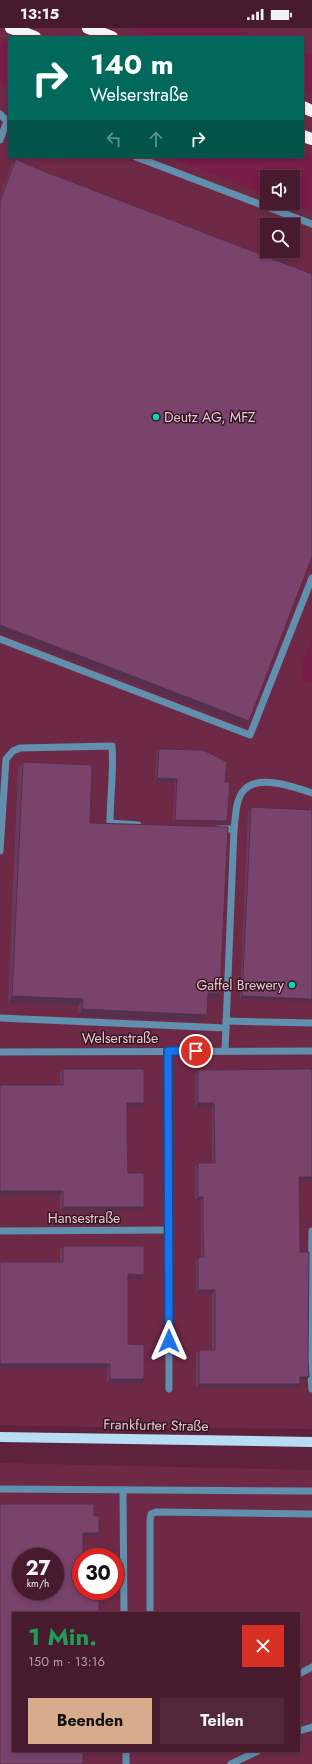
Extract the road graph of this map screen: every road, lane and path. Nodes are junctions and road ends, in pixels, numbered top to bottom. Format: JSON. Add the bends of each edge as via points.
{"nodes":[{"id":1,"x":11,"y":28,"type":"edge"},
{"id":2,"x":88,"y":28,"type":"edge"},
{"id":3,"x":33,"y":36,"type":"edge"},
{"id":4,"x":109,"y":36,"type":"edge"},
{"id":5,"x":0,"y":114,"type":"edge"},
{"id":6,"x":5,"y":120,"type":"edge"},
{"id":7,"x":0,"y":140,"type":"edge"},
{"id":8,"x":139,"y":158,"type":"edge"},
{"id":9,"x":312,"y":224,"type":"edge"},
{"id":10,"x":312,"y":578,"type":"edge"},
{"id":11,"x":0,"y":639,"type":"edge"},
{"id":12,"x":312,"y":793,"type":"edge"},
{"id":13,"x":149,"y":826,"type":"edge"},
{"id":14,"x":211,"y":828,"type":"edge"},
{"id":15,"x":234,"y":829,"type":"junction"},
{"id":16,"x":0,"y":851,"type":"edge"},
{"id":17,"x":0,"y":1018,"type":"edge"},
{"id":18,"x":312,"y":1023,"type":"edge"},
{"id":19,"x":226,"y":1024,"type":"junction"},
{"id":20,"x":168,"y":1051,"type":"junction"},
{"id":21,"x":225,"y":1051,"type":"junction"},
{"id":22,"x":312,"y":1051,"type":"edge"},
{"id":23,"x":0,"y":1052,"type":"edge"},
{"id":24,"x":169,"y":1230,"type":"junction"},
{"id":25,"x":312,"y":1230,"type":"edge"},
{"id":26,"x":0,"y":1231,"type":"edge"},
{"id":27,"x":169,"y":1389,"type":"dead end"},
{"id":28,"x":312,"y":1390,"type":"edge"},
{"id":29,"x":0,"y":1436,"type":"edge"},
{"id":30,"x":312,"y":1442,"type":"edge"},
{"id":31,"x":0,"y":1489,"type":"edge"},
{"id":32,"x":123,"y":1490,"type":"junction"},
{"id":33,"x":312,"y":1491,"type":"edge"},
{"id":34,"x":312,"y":1514,"type":"edge"},
{"id":35,"x":124,"y":1612,"type":"edge"},
{"id":36,"x":150,"y":1612,"type":"edge"},
{"id":37,"x":312,"y":1667,"type":"edge"},
{"id":38,"x":300,"y":1673,"type":"edge"},
{"id":39,"x":312,"y":1726,"type":"edge"},
{"id":40,"x":300,"y":1732,"type":"edge"},
{"id":41,"x":126,"y":1752,"type":"edge"},
{"id":42,"x":256,"y":1752,"type":"edge"},
{"id":43,"x":236,"y":1763,"type":"edge"},
{"id":44,"x":126,"y":1764,"type":"edge"}],
"edges":[{"from":1,"to":3,"type":"highway"},
{"from":2,"to":4,"type":"highway"},
{"from":5,"to":6,"type":"street"},
{"from":6,"to":7,"type":"street"},
{"from":8,"to":9,"type":"street"},
{"from":10,"to":11,"type":"street","via":[[250,735]]},
{"from":12,"to":15,"type":"street","via":[[292,786],[265,782],[253,784],[244,790],[238,800]]},
{"from":13,"to":16,"type":"street","via":[[110,823],[112,746],[20,748],[6,759]]},
{"from":14,"to":15,"type":"street"},
{"from":15,"to":19,"type":"street"},
{"from":17,"to":19,"type":"street"},
{"from":18,"to":19,"type":"street"},
{"from":19,"to":21,"type":"street"},
{"from":20,"to":21,"type":"street","name":"Welserstraße"},
{"from":20,"to":23,"type":"street","name":"Welserstraße"},
{"from":20,"to":24,"type":"street"},
{"from":21,"to":22,"type":"street","name":"Welserstraße"},
{"from":24,"to":26,"type":"street","name":"Hansestraße"},
{"from":24,"to":27,"type":"street"},
{"from":25,"to":28,"type":"street"},
{"from":29,"to":30,"type":"main road","name":"Frankfurter Straße"},
{"from":31,"to":32,"type":"street"},
{"from":32,"to":33,"type":"street"},
{"from":32,"to":35,"type":"street"},
{"from":34,"to":36,"type":"street","via":[[151,1514]]},
{"from":37,"to":38,"type":"street"},
{"from":39,"to":40,"type":"street"},
{"from":41,"to":44,"type":"street"},
{"from":42,"to":43,"type":"street"}]}
